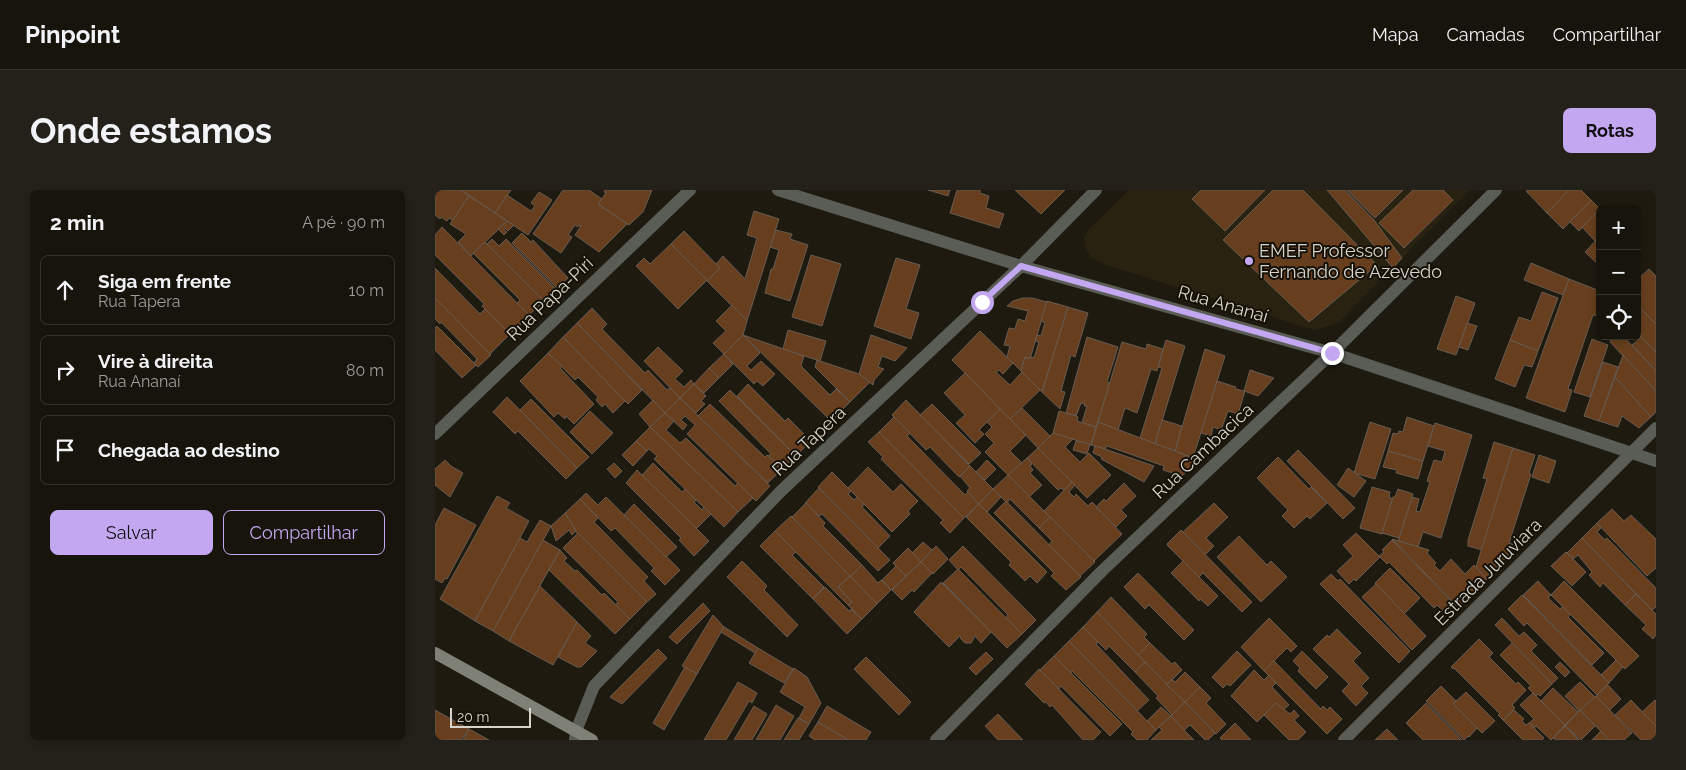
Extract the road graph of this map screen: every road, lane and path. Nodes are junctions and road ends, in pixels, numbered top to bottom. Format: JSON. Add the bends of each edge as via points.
{"nodes":[{"id":1,"x":691,"y":190,"type":"edge"},
{"id":2,"x":778,"y":190,"type":"edge"},
{"id":3,"x":1097,"y":190,"type":"edge"},
{"id":4,"x":1496,"y":190,"type":"edge"},
{"id":5,"x":1021,"y":266,"type":"junction"},
{"id":6,"x":1332,"y":353,"type":"junction"},
{"id":7,"x":1656,"y":428,"type":"edge"},
{"id":8,"x":435,"y":434,"type":"edge"},
{"id":9,"x":1631,"y":453,"type":"junction"},
{"id":10,"x":1656,"y":462,"type":"edge"},
{"id":11,"x":435,"y":653,"type":"edge"},
{"id":12,"x":575,"y":735,"type":"edge"},
{"id":13,"x":592,"y":740,"type":"edge"},
{"id":14,"x":935,"y":740,"type":"edge"},
{"id":15,"x":1344,"y":740,"type":"edge"}],
"edges":[{"from":1,"to":8,"type":"street","name":"Rua Papa-Piri"},
{"from":2,"to":5,"type":"street","name":"Rua Ananaí"},
{"from":3,"to":5,"type":"street","name":"Rua Tapera"},
{"from":4,"to":6,"type":"street","name":"Rua Cambacica"},
{"from":5,"to":6,"type":"street","name":"Rua Ananaí"},
{"from":5,"to":12,"type":"street","name":"Rua Tapera","via":[[774,498],[594,686]]},
{"from":6,"to":9,"type":"street","name":"Rua Ananaí"},
{"from":6,"to":14,"type":"street","name":"Rua Cambacica","via":[[1102,571]]},
{"from":7,"to":9,"type":"street","name":"Estrada Juruviara"},
{"from":9,"to":10,"type":"street","name":"Rua Ananaí"},
{"from":9,"to":15,"type":"street","name":"Estrada Juruviara"},
{"from":11,"to":12,"type":"main road"},
{"from":12,"to":13,"type":"main road"}]}
